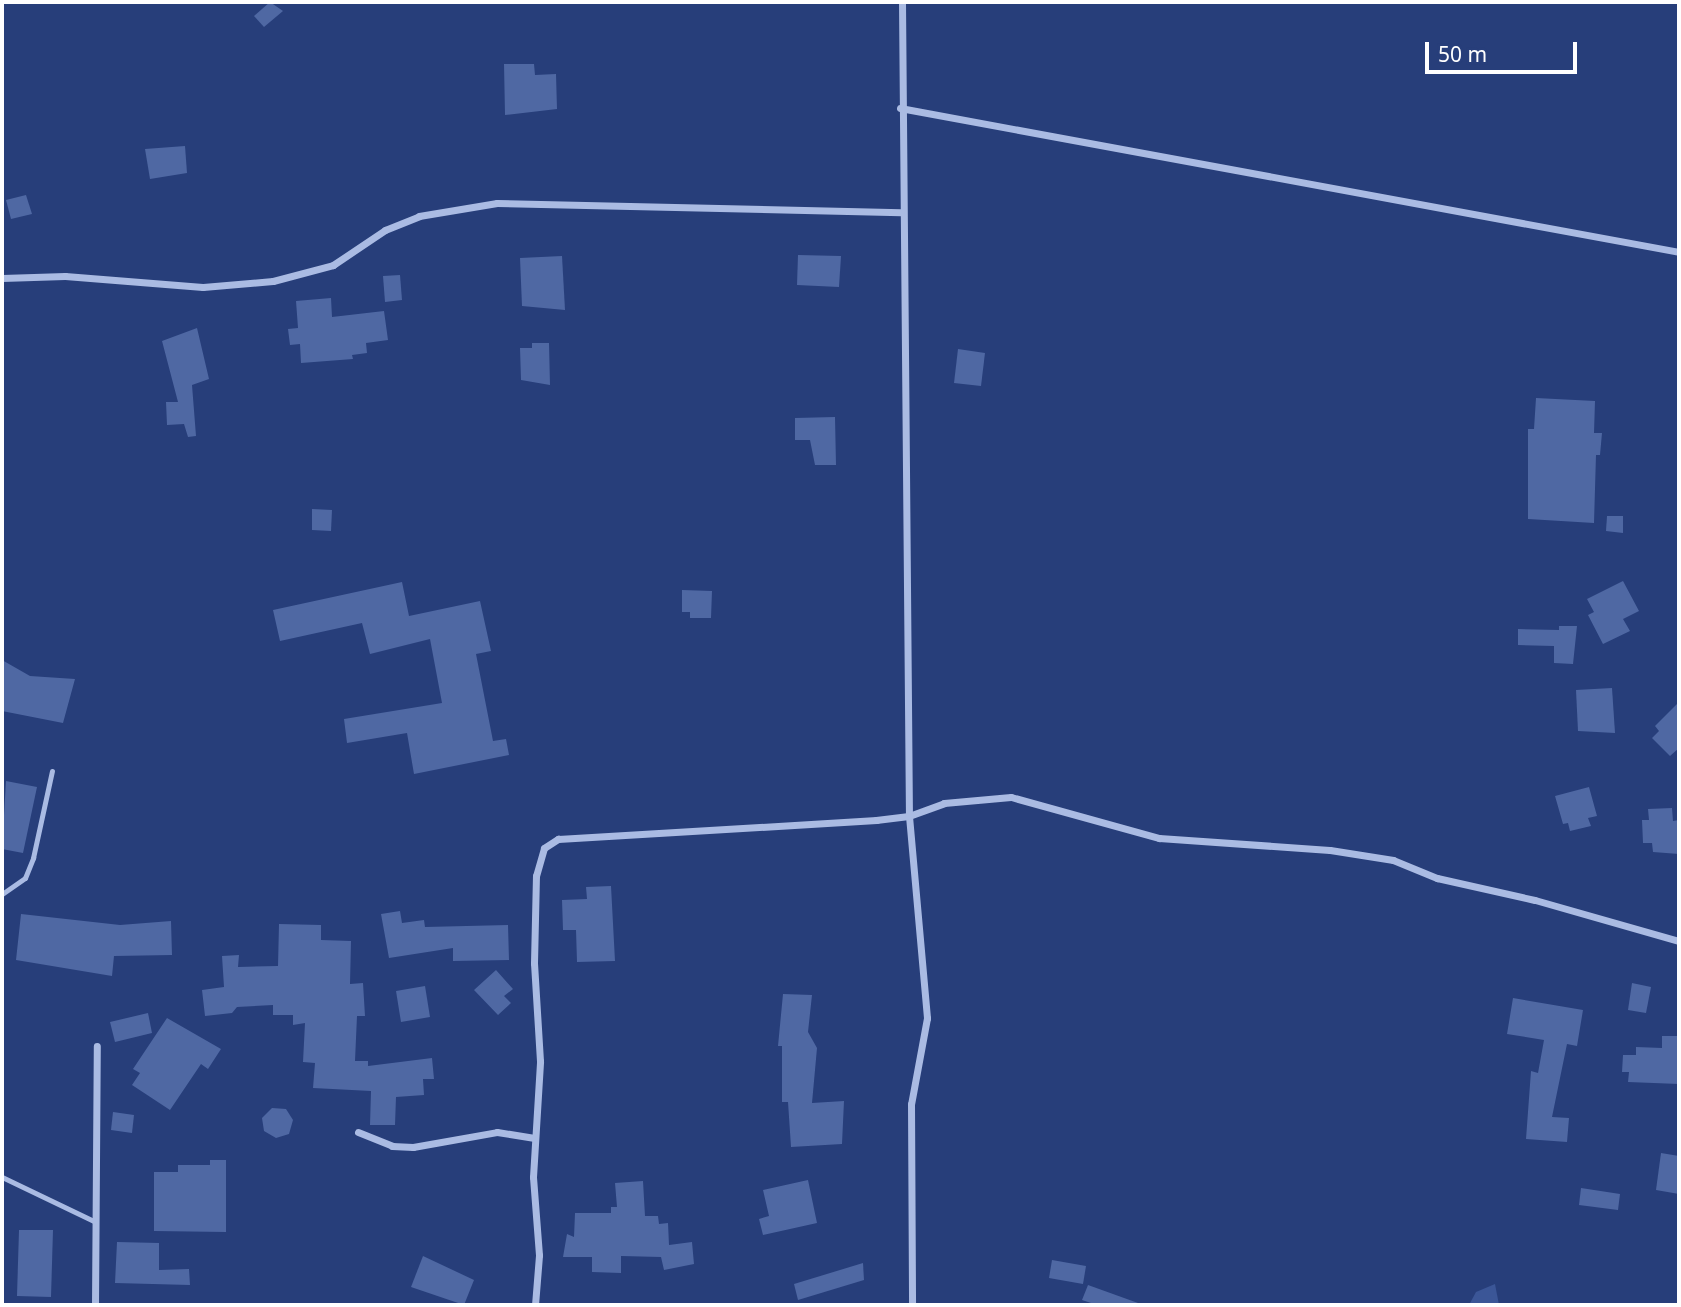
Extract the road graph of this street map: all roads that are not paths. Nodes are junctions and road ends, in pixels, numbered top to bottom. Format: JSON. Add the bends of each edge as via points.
{"nodes":[{"id":1,"x":902,"y":2,"type":"edge"},
{"id":2,"x":900,"y":108,"type":"junction"},
{"id":3,"x":901,"y":212,"type":"junction"},
{"id":4,"x":1679,"y":252,"type":"edge"},
{"id":5,"x":2,"y":278,"type":"edge"},
{"id":6,"x":52,"y":771,"type":"dead end"},
{"id":7,"x":909,"y":816,"type":"junction"},
{"id":8,"x":2,"y":894,"type":"edge"},
{"id":9,"x":1679,"y":941,"type":"edge"},
{"id":10,"x":97,"y":1046,"type":"dead end"},
{"id":11,"x":358,"y":1132,"type":"dead end"},
{"id":12,"x":535,"y":1138,"type":"junction"},
{"id":13,"x":2,"y":1177,"type":"edge"},
{"id":14,"x":96,"y":1222,"type":"junction"},
{"id":15,"x":96,"y":1305,"type":"edge"},
{"id":16,"x":535,"y":1305,"type":"edge"},
{"id":17,"x":912,"y":1305,"type":"edge"}],
"edges":[{"from":1,"to":2,"type":"street"},
{"from":2,"to":3,"type":"street"},
{"from":2,"to":4,"type":"street"},
{"from":3,"to":5,"type":"street","via":[[497,203],[419,216],[385,230],[332,265],[273,281],[203,287],[65,276]]},
{"from":3,"to":7,"type":"street"},
{"from":6,"to":8,"type":"lane","via":[[33,858],[25,877]]},
{"from":7,"to":9,"type":"street","via":[[944,803],[1011,797],[1159,838],[1330,850],[1393,860],[1437,878]]},
{"from":7,"to":12,"type":"street","via":[[558,839],[544,848],[535,898],[540,1060]]},
{"from":7,"to":17,"type":"street","via":[[927,1018],[911,1104]]},
{"from":10,"to":14,"type":"street"},
{"from":11,"to":12,"type":"street","via":[[392,1146],[413,1147],[497,1132]]},
{"from":12,"to":16,"type":"street"},
{"from":13,"to":14,"type":"lane"},
{"from":14,"to":15,"type":"street"}]}
